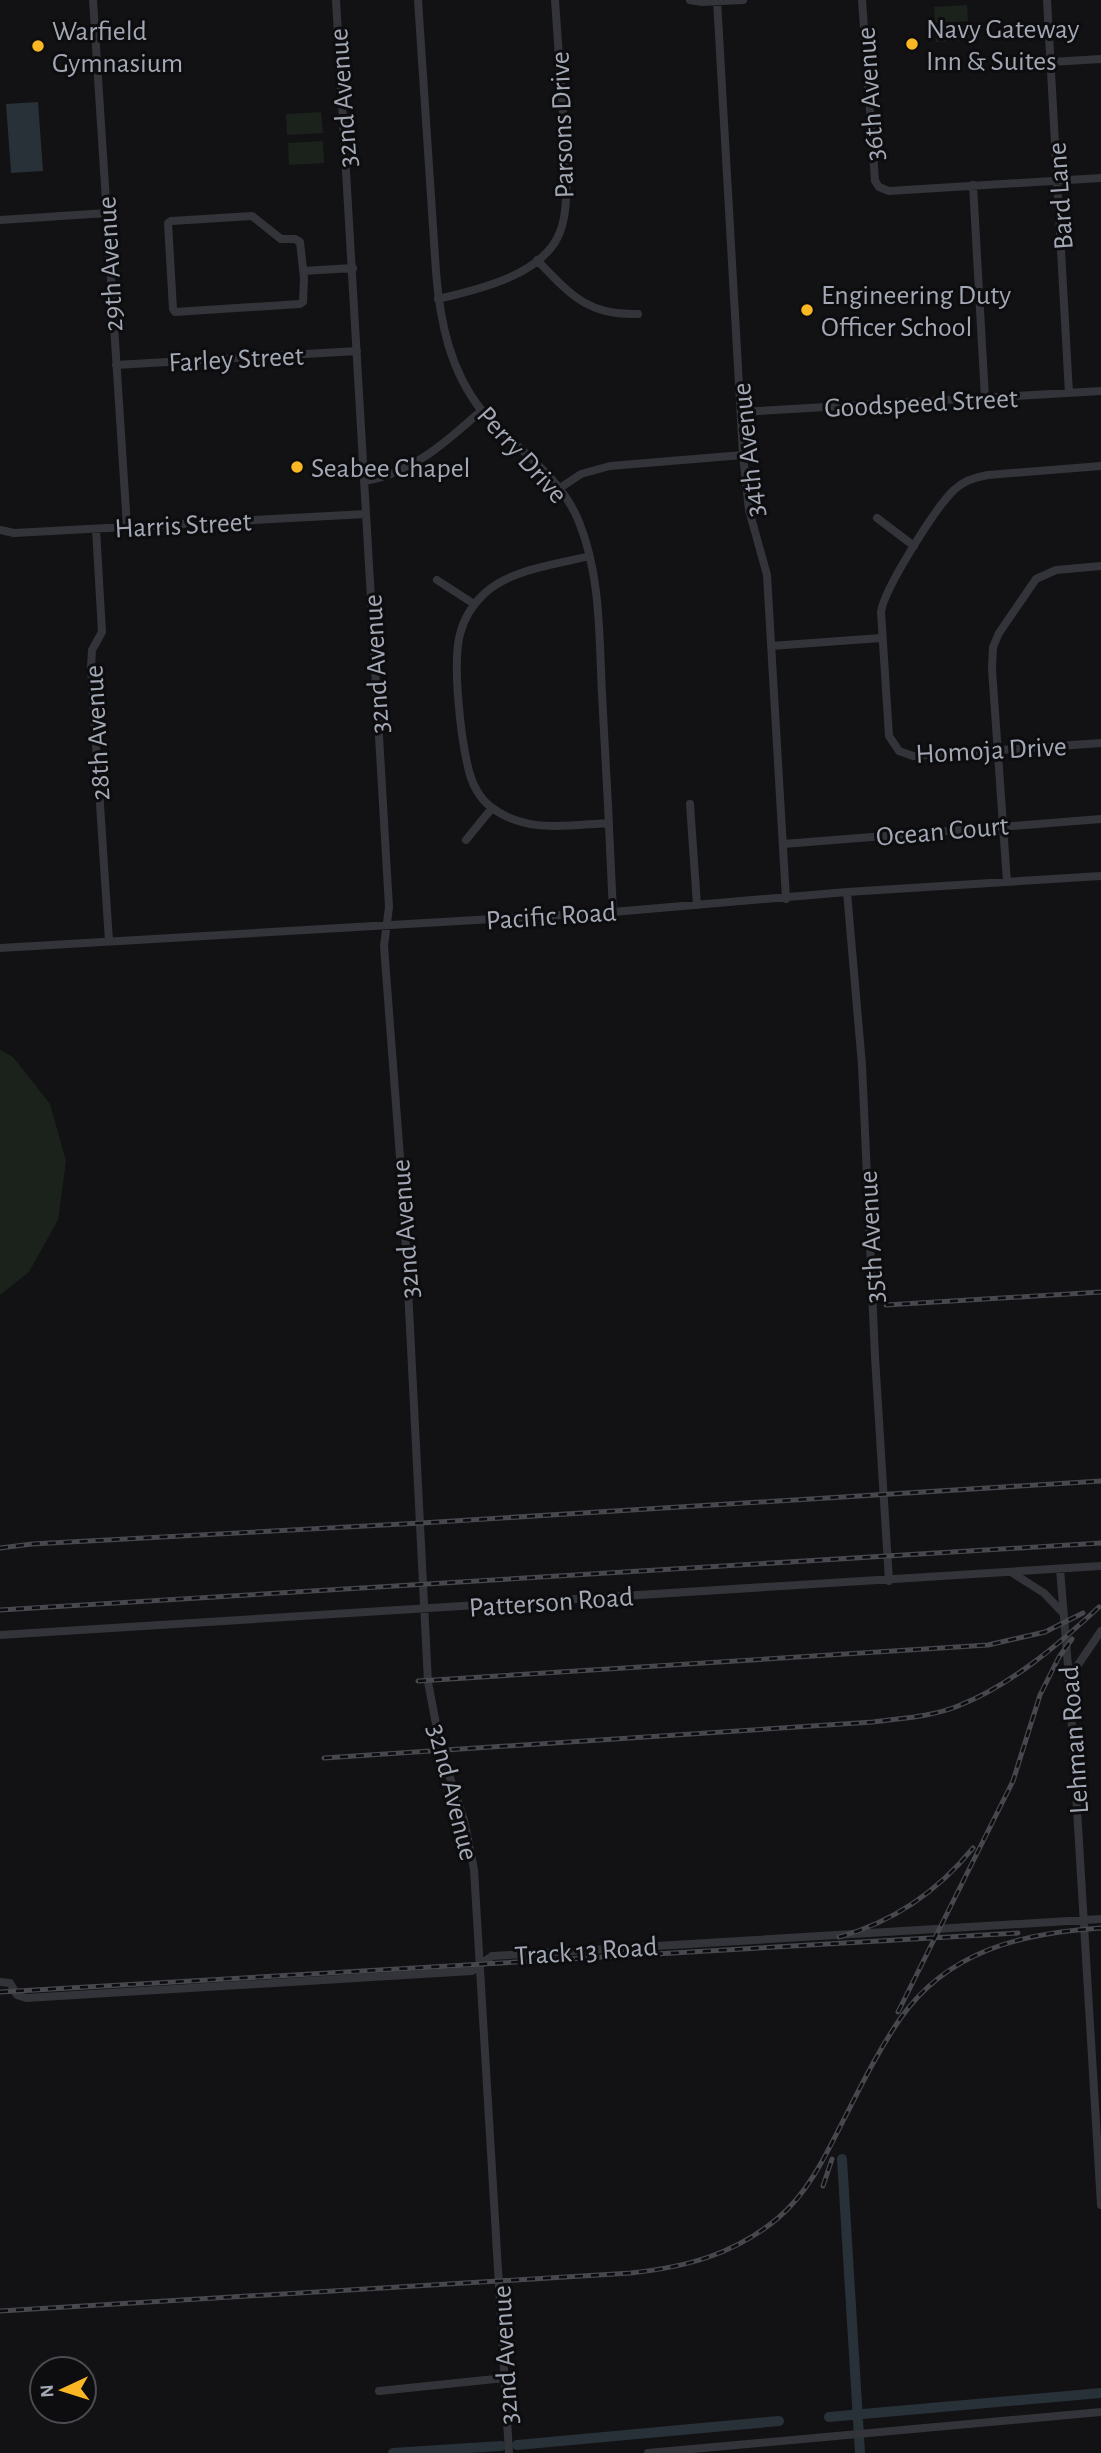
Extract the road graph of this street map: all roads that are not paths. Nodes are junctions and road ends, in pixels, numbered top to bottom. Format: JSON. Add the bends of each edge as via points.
{"nodes":[{"id":1,"x":93,"y":0,"type":"edge"},
{"id":2,"x":336,"y":0,"type":"edge"},
{"id":3,"x":418,"y":0,"type":"edge"},
{"id":4,"x":555,"y":0,"type":"edge"},
{"id":5,"x":690,"y":0,"type":"edge"},
{"id":6,"x":743,"y":0,"type":"edge"},
{"id":7,"x":862,"y":0,"type":"edge"},
{"id":8,"x":1047,"y":0,"type":"edge"},
{"id":9,"x":718,"y":1,"type":"edge"},
{"id":10,"x":1101,"y":59,"type":"edge"},
{"id":11,"x":1051,"y":62,"type":"junction"},
{"id":12,"x":1101,"y":178,"type":"edge"},
{"id":13,"x":1058,"y":180,"type":"junction"},
{"id":14,"x":973,"y":186,"type":"junction"},
{"id":15,"x":107,"y":213,"type":"junction"},
{"id":16,"x":0,"y":220,"type":"edge"},
{"id":17,"x":537,"y":260,"type":"junction"},
{"id":18,"x":353,"y":268,"type":"junction"},
{"id":19,"x":303,"y":271,"type":"junction"},
{"id":20,"x":438,"y":299,"type":"junction"},
{"id":21,"x":638,"y":314,"type":"dead end"},
{"id":22,"x":356,"y":351,"type":"junction"},
{"id":23,"x":116,"y":365,"type":"junction"},
{"id":24,"x":1101,"y":391,"type":"edge"},
{"id":25,"x":1069,"y":393,"type":"junction"},
{"id":26,"x":985,"y":398,"type":"junction"},
{"id":27,"x":482,"y":410,"type":"junction"},
{"id":28,"x":741,"y":412,"type":"junction"},
{"id":29,"x":743,"y":455,"type":"junction"},
{"id":30,"x":1101,"y":466,"type":"edge"},
{"id":31,"x":364,"y":481,"type":"junction"},
{"id":32,"x":560,"y":488,"type":"junction"},
{"id":33,"x":366,"y":514,"type":"junction"},
{"id":34,"x":877,"y":519,"type":"dead end"},
{"id":35,"x":127,"y":527,"type":"junction"},
{"id":36,"x":96,"y":529,"type":"junction"},
{"id":37,"x":0,"y":530,"type":"edge"},
{"id":38,"x":914,"y":546,"type":"junction"},
{"id":39,"x":589,"y":556,"type":"junction"},
{"id":40,"x":1101,"y":566,"type":"edge"},
{"id":41,"x":437,"y":580,"type":"dead end"},
{"id":42,"x":474,"y":604,"type":"junction"},
{"id":43,"x":881,"y":638,"type":"junction"},
{"id":44,"x":771,"y":646,"type":"junction"},
{"id":45,"x":1101,"y":743,"type":"edge"},
{"id":46,"x":999,"y":751,"type":"junction"},
{"id":47,"x":690,"y":804,"type":"dead end"},
{"id":48,"x":492,"y":808,"type":"junction"},
{"id":49,"x":1101,"y":819,"type":"edge"},
{"id":50,"x":609,"y":823,"type":"junction"},
{"id":51,"x":1003,"y":825,"type":"junction"},
{"id":52,"x":466,"y":841,"type":"dead end"},
{"id":53,"x":783,"y":844,"type":"junction"},
{"id":54,"x":1101,"y":876,"type":"edge"},
{"id":55,"x":1007,"y":882,"type":"junction"},
{"id":56,"x":847,"y":892,"type":"junction"},
{"id":57,"x":786,"y":899,"type":"junction"},
{"id":58,"x":697,"y":905,"type":"junction"},
{"id":59,"x":613,"y":912,"type":"junction"},
{"id":60,"x":388,"y":925,"type":"junction"},
{"id":61,"x":109,"y":941,"type":"junction"},
{"id":62,"x":0,"y":948,"type":"edge"},
{"id":63,"x":1101,"y":1566,"type":"edge"},
{"id":64,"x":1060,"y":1569,"type":"junction"},
{"id":65,"x":1011,"y":1572,"type":"junction"},
{"id":66,"x":889,"y":1581,"type":"junction"},
{"id":67,"x":426,"y":1609,"type":"junction"},
{"id":68,"x":1064,"y":1614,"type":"junction"},
{"id":69,"x":1101,"y":1631,"type":"edge"},
{"id":70,"x":0,"y":1635,"type":"edge"},
{"id":71,"x":1069,"y":1678,"type":"junction"},
{"id":72,"x":1101,"y":1919,"type":"edge"},
{"id":73,"x":1084,"y":1920,"type":"junction"},
{"id":74,"x":481,"y":1965,"type":"junction"},
{"id":75,"x":0,"y":1982,"type":"edge"},
{"id":76,"x":1101,"y":2205,"type":"edge"},
{"id":77,"x":505,"y":2378,"type":"junction"},
{"id":78,"x":379,"y":2391,"type":"dead end"},
{"id":79,"x":1101,"y":2413,"type":"edge"},
{"id":80,"x":509,"y":2453,"type":"edge"},
{"id":81,"x":648,"y":2453,"type":"edge"}],
"edges":[{"from":1,"to":15,"type":"street","name":"29th Avenue"},
{"from":2,"to":18,"type":"street","name":"32nd Avenue"},
{"from":3,"to":20,"type":"street","name":"Perry Drive"},
{"from":4,"to":17,"type":"street","name":"Parsons Drive","via":[[566,200],[558,237]]},
{"from":5,"to":9,"type":"street"},
{"from":6,"to":9,"type":"street"},
{"from":7,"to":14,"type":"street","name":"36th Avenue","via":[[875,181],[889,191]]},
{"from":8,"to":11,"type":"street","name":"Bard Lane"},
{"from":9,"to":28,"type":"street","name":"34th Avenue"},
{"from":10,"to":11,"type":"street"},
{"from":11,"to":13,"type":"street","name":"Bard Lane"},
{"from":12,"to":13,"type":"street"},
{"from":13,"to":14,"type":"street"},
{"from":13,"to":25,"type":"street","name":"Bard Lane"},
{"from":14,"to":26,"type":"street"},
{"from":15,"to":16,"type":"street"},
{"from":15,"to":23,"type":"street","name":"29th Avenue"},
{"from":17,"to":20,"type":"street","name":"Parsons Drive","via":[[495,284]]},
{"from":17,"to":21,"type":"street","via":[[580,302],[612,314]]},
{"from":18,"to":19,"type":"street"},
{"from":18,"to":22,"type":"street","name":"32nd Avenue"},
{"from":19,"to":19,"type":"street","via":[[298,240],[281,239],[252,216],[171,221],[166,227],[175,312],[300,304],[304,299]]},
{"from":20,"to":27,"type":"street","name":"Perry Drive","via":[[456,371]]},
{"from":22,"to":23,"type":"street","name":"Farley Street"},
{"from":22,"to":31,"type":"street","name":"32nd Avenue"},
{"from":23,"to":35,"type":"street","name":"29th Avenue"},
{"from":24,"to":25,"type":"street","name":"Goodspeed Street"},
{"from":25,"to":26,"type":"street","name":"Goodspeed Street"},
{"from":26,"to":28,"type":"street","name":"Goodspeed Street"},
{"from":27,"to":31,"type":"street","via":[[414,463]]},
{"from":27,"to":32,"type":"street","name":"Perry Drive"},
{"from":28,"to":29,"type":"street","name":"34th Avenue"},
{"from":29,"to":32,"type":"street","via":[[610,466],[581,474]]},
{"from":29,"to":44,"type":"street","name":"34th Avenue","via":[[749,510],[766,569]]},
{"from":30,"to":38,"type":"street","name":"Homoja Drive","via":[[971,479],[952,492]]},
{"from":31,"to":33,"type":"street","name":"32nd Avenue"},
{"from":32,"to":39,"type":"street","name":"Perry Drive","via":[[580,524]]},
{"from":33,"to":35,"type":"street","name":"Harris Street"},
{"from":33,"to":60,"type":"street","name":"32nd Avenue"},
{"from":34,"to":38,"type":"street"},
{"from":35,"to":36,"type":"street","name":"Harris Street"},
{"from":36,"to":37,"type":"street","name":"Harris Street"},
{"from":36,"to":61,"type":"street","name":"28th Avenue","via":[[102,632],[92,650],[91,670]]},
{"from":38,"to":43,"type":"street","name":"Homoja Drive","via":[[885,596]]},
{"from":39,"to":42,"type":"street","via":[[526,572],[492,587]]},
{"from":39,"to":50,"type":"street","name":"Perry Drive","via":[[597,593]]},
{"from":40,"to":46,"type":"street","via":[[1042,575],[1029,586],[999,633],[991,659]]},
{"from":41,"to":42,"type":"street"},
{"from":42,"to":48,"type":"street","via":[[458,645],[461,724],[469,772]]},
{"from":43,"to":44,"type":"street"},
{"from":43,"to":46,"type":"street","name":"Homoja Drive","via":[[889,736],[895,748],[913,756]]},
{"from":44,"to":53,"type":"street","name":"34th Avenue"},
{"from":45,"to":46,"type":"street","name":"Homoja Drive"},
{"from":46,"to":51,"type":"street"},
{"from":47,"to":58,"type":"street"},
{"from":48,"to":50,"type":"street","via":[[538,826]]},
{"from":48,"to":52,"type":"street"},
{"from":49,"to":51,"type":"street","name":"Ocean Court"},
{"from":50,"to":59,"type":"street","name":"Perry Drive"},
{"from":51,"to":53,"type":"street","name":"Ocean Court"},
{"from":51,"to":55,"type":"street"},
{"from":53,"to":57,"type":"street","name":"34th Avenue"},
{"from":54,"to":55,"type":"street","name":"Pacific Road"},
{"from":55,"to":56,"type":"street","name":"Pacific Road"},
{"from":56,"to":57,"type":"street","name":"Pacific Road"},
{"from":56,"to":66,"type":"street","name":"35th Avenue","via":[[862,1065]]},
{"from":57,"to":58,"type":"street","name":"Pacific Road"},
{"from":58,"to":59,"type":"street","name":"Pacific Road"},
{"from":59,"to":60,"type":"street","name":"Pacific Road"},
{"from":60,"to":61,"type":"street","name":"Pacific Road"},
{"from":60,"to":67,"type":"street","name":"32nd Avenue","via":[[384,946]]},
{"from":61,"to":62,"type":"street","name":"Pacific Road"},
{"from":63,"to":64,"type":"street","name":"Patterson Road"},
{"from":64,"to":65,"type":"street","name":"Patterson Road"},
{"from":64,"to":68,"type":"street","name":"Lehman Road"},
{"from":65,"to":66,"type":"street","name":"Patterson Road"},
{"from":65,"to":68,"type":"street","via":[[1044,1593]]},
{"from":66,"to":67,"type":"street","name":"Patterson Road"},
{"from":67,"to":70,"type":"street","name":"Patterson Road"},
{"from":67,"to":74,"type":"street","name":"32nd Avenue","via":[[428,1682],[441,1750],[471,1845]]},
{"from":68,"to":71,"type":"street","name":"Lehman Road"},
{"from":69,"to":71,"type":"street"},
{"from":71,"to":73,"type":"street","name":"Lehman Road"},
{"from":72,"to":73,"type":"street","name":"Track 13 Road"},
{"from":73,"to":74,"type":"street","name":"Track 13 Road","via":[[492,1956]]},
{"from":73,"to":76,"type":"street","name":"Lehman Road"},
{"from":74,"to":75,"type":"street","name":"Track 13 Road","via":[[472,1971],[26,1998],[17,1995],[10,1983]]},
{"from":74,"to":77,"type":"street","name":"32nd Avenue"},
{"from":77,"to":78,"type":"street"},
{"from":77,"to":80,"type":"street","name":"32nd Avenue"},
{"from":79,"to":81,"type":"street"}]}
